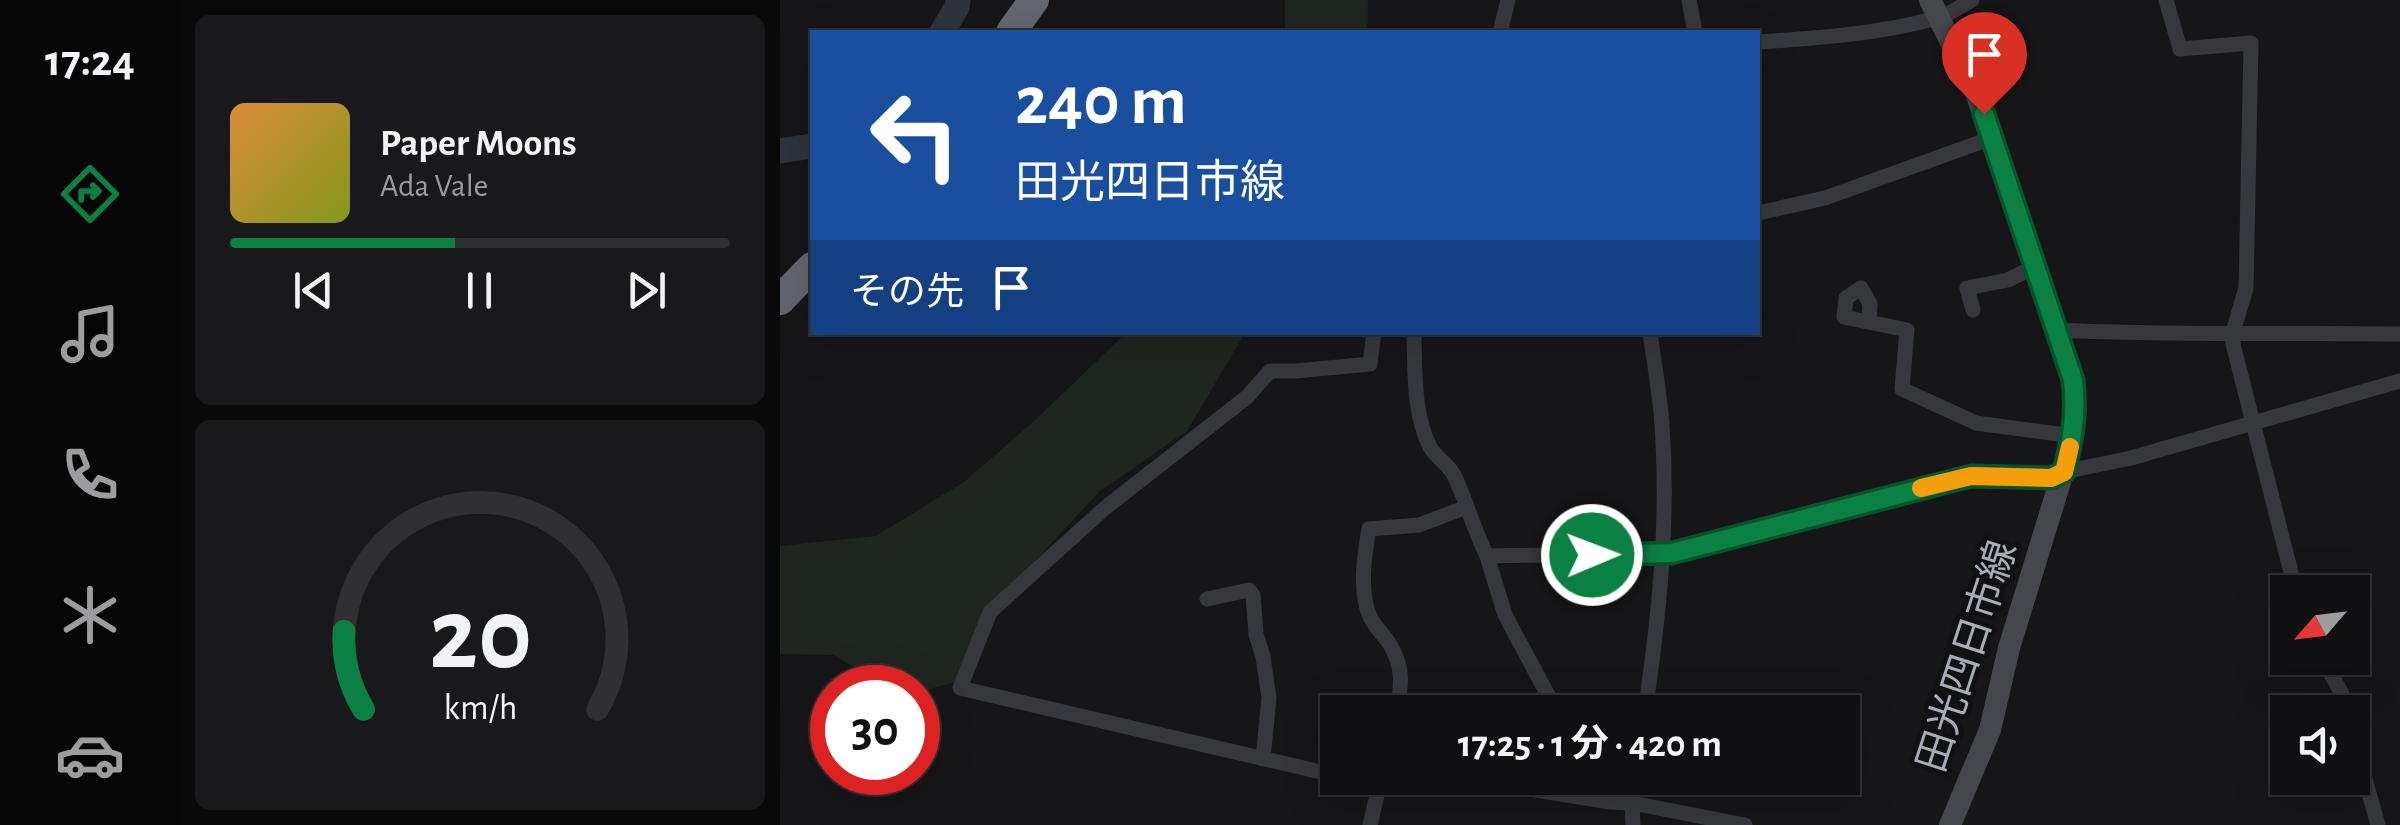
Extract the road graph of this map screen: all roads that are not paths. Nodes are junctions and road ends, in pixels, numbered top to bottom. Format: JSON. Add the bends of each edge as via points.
{"nodes":[{"id":1,"x":1034,"y":0,"type":"edge"},
{"id":2,"x":1508,"y":0,"type":"edge"},
{"id":3,"x":1689,"y":0,"type":"edge"},
{"id":4,"x":1972,"y":0,"type":"edge"},
{"id":5,"x":2166,"y":0,"type":"edge"},
{"id":6,"x":1935,"y":9,"type":"edge"},
{"id":7,"x":1012,"y":30,"type":"edge"},
{"id":8,"x":1500,"y":30,"type":"edge"},
{"id":9,"x":1695,"y":30,"type":"edge"},
{"id":10,"x":1760,"y":42,"type":"edge"},
{"id":11,"x":1992,"y":138,"type":"junction"},
{"id":12,"x":1760,"y":213,"type":"edge"},
{"id":13,"x":2036,"y":266,"type":"junction"},
{"id":14,"x":810,"y":269,"type":"edge"},
{"id":15,"x":780,"y":300,"type":"edge"},
{"id":16,"x":1973,"y":310,"type":"dead end"},
{"id":17,"x":1869,"y":322,"type":"dead end"},
{"id":18,"x":2058,"y":330,"type":"junction"},
{"id":19,"x":2233,"y":332,"type":"junction"},
{"id":20,"x":2400,"y":334,"type":"edge"},
{"id":21,"x":1373,"y":335,"type":"edge"},
{"id":22,"x":1414,"y":335,"type":"edge"},
{"id":23,"x":1650,"y":335,"type":"edge"},
{"id":24,"x":2400,"y":381,"type":"edge"},
{"id":25,"x":2252,"y":423,"type":"junction"},
{"id":26,"x":2073,"y":436,"type":"junction"},
{"id":27,"x":2064,"y":472,"type":"junction"},
{"id":28,"x":1467,"y":508,"type":"junction"},
{"id":29,"x":1664,"y":554,"type":"junction"},
{"id":30,"x":1487,"y":556,"type":"junction"},
{"id":31,"x":2292,"y":575,"type":"edge"},
{"id":32,"x":1207,"y":599,"type":"dead end"},
{"id":33,"x":1400,"y":695,"type":"edge"},
{"id":34,"x":1547,"y":695,"type":"edge"},
{"id":35,"x":1648,"y":695,"type":"edge"},
{"id":36,"x":1263,"y":758,"type":"junction"},
{"id":37,"x":1320,"y":772,"type":"edge"},
{"id":38,"x":1377,"y":795,"type":"edge"},
{"id":39,"x":1567,"y":795,"type":"edge"},
{"id":40,"x":1618,"y":795,"type":"edge"},
{"id":41,"x":1633,"y":795,"type":"edge"},
{"id":42,"x":2370,"y":795,"type":"edge"},
{"id":43,"x":1632,"y":803,"type":"junction"},
{"id":44,"x":1370,"y":825,"type":"edge"},
{"id":45,"x":1633,"y":825,"type":"edge"},
{"id":46,"x":1744,"y":825,"type":"edge"},
{"id":47,"x":1950,"y":825,"type":"edge"},
{"id":48,"x":2378,"y":825,"type":"edge"}],
"edges":[{"from":1,"to":7,"type":"highway"},
{"from":2,"to":8,"type":"street"},
{"from":3,"to":9,"type":"street"},
{"from":4,"to":6,"type":"street"},
{"from":5,"to":19,"type":"street","via":[[2180,49],[2251,43],[2246,288]]},
{"from":6,"to":10,"type":"street","via":[[1868,31]]},
{"from":6,"to":11,"type":"main road","name":"田光四日市線"},
{"from":11,"to":12,"type":"street","via":[[1825,198]]},
{"from":11,"to":13,"type":"main road","name":"田光四日市線"},
{"from":13,"to":16,"type":"street","via":[[1967,288]]},
{"from":13,"to":18,"type":"main road","name":"田光四日市線"},
{"from":14,"to":15,"type":"highway"},
{"from":17,"to":26,"type":"street","via":[[1906,330],[1902,390],[1976,423]]},
{"from":18,"to":19,"type":"street"},
{"from":18,"to":26,"type":"main road","name":"田光四日市線","via":[[2073,380]]},
{"from":19,"to":20,"type":"street"},
{"from":19,"to":25,"type":"street"},
{"from":21,"to":36,"type":"street","via":[[1370,364],[1270,371],[1247,397],[1105,508],[990,612],[960,688]]},
{"from":22,"to":28,"type":"street","via":[[1428,443],[1453,471]]},
{"from":23,"to":29,"type":"street","via":[[1662,421]]},
{"from":24,"to":25,"type":"street"},
{"from":25,"to":27,"type":"street"},
{"from":25,"to":31,"type":"street"},
{"from":26,"to":27,"type":"main road","name":"田光四日市線"},
{"from":27,"to":29,"type":"street","via":[[2051,478],[1971,476]]},
{"from":27,"to":47,"type":"main road","name":"田光四日市線","via":[[1990,730]]},
{"from":28,"to":30,"type":"street"},
{"from":28,"to":33,"type":"street","via":[[1419,526],[1369,529],[1365,603],[1401,669]]},
{"from":29,"to":30,"type":"street"},
{"from":29,"to":35,"type":"street"},
{"from":30,"to":34,"type":"street","via":[[1505,615]]},
{"from":32,"to":36,"type":"street","via":[[1248,590],[1253,595],[1269,698]]},
{"from":36,"to":37,"type":"street"},
{"from":38,"to":44,"type":"street"},
{"from":39,"to":43,"type":"street"},
{"from":40,"to":43,"type":"street"},
{"from":41,"to":43,"type":"street"},
{"from":42,"to":48,"type":"street"},
{"from":43,"to":45,"type":"street"},
{"from":43,"to":46,"type":"street"}]}
